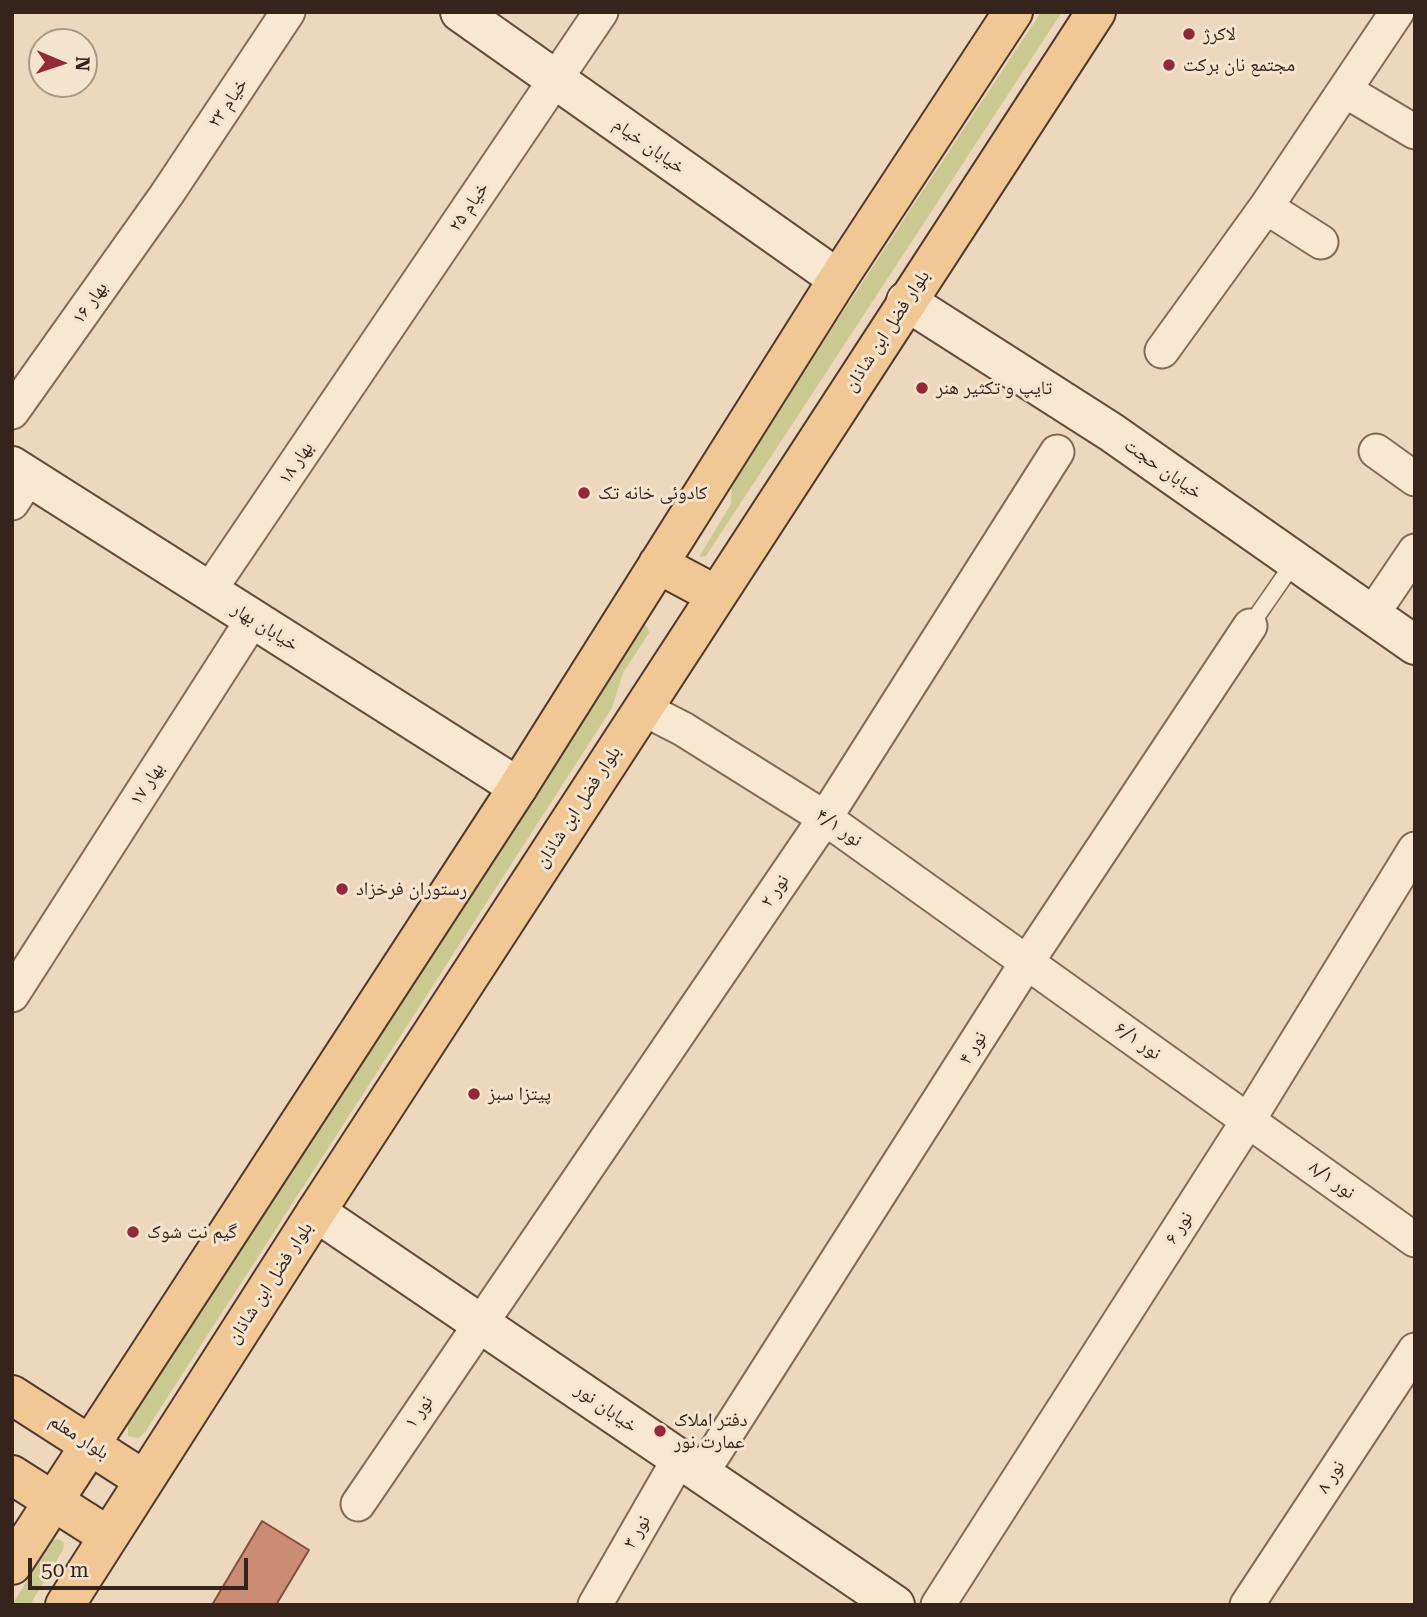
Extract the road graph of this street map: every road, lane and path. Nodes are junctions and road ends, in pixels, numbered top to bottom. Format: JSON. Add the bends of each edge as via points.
{"nodes":[{"id":1,"x":288,"y":12,"type":"edge"},
{"id":2,"x":460,"y":12,"type":"edge"},
{"id":3,"x":601,"y":12,"type":"edge"},
{"id":4,"x":1013,"y":12,"type":"edge"},
{"id":5,"x":1096,"y":12,"type":"edge"},
{"id":6,"x":1396,"y":12,"type":"edge"},
{"id":7,"x":555,"y":80,"type":"junction"},
{"id":8,"x":1346,"y":91,"type":"junction"},
{"id":9,"x":1415,"y":132,"type":"edge"},
{"id":10,"x":167,"y":194,"type":"joint"},
{"id":11,"x":1266,"y":207,"type":"junction"},
{"id":12,"x":1321,"y":242,"type":"dead end"},
{"id":13,"x":838,"y":279,"type":"junction"},
{"id":14,"x":906,"y":301,"type":"junction"},
{"id":15,"x":382,"y":335,"type":"joint"},
{"id":16,"x":1162,"y":351,"type":"dead end"},
{"id":17,"x":12,"y":412,"type":"edge"},
{"id":18,"x":1376,"y":451,"type":"dead end"},
{"id":19,"x":1057,"y":452,"type":"dead end"},
{"id":20,"x":1415,"y":479,"type":"edge"},
{"id":21,"x":18,"y":482,"type":"edge"},
{"id":22,"x":1415,"y":551,"type":"edge"},
{"id":23,"x":1295,"y":561,"type":"junction"},
{"id":24,"x":658,"y":564,"type":"junction"},
{"id":25,"x":209,"y":591,"type":"junction"},
{"id":26,"x":716,"y":595,"type":"junction"},
{"id":27,"x":1371,"y":616,"type":"junction"},
{"id":28,"x":253,"y":620,"type":"junction"},
{"id":29,"x":1250,"y":626,"type":"joint"},
{"id":30,"x":1415,"y":645,"type":"edge"},
{"id":31,"x":642,"y":708,"type":"junction"},
{"id":32,"x":518,"y":787,"type":"junction"},
{"id":33,"x":825,"y":818,"type":"junction"},
{"id":34,"x":1415,"y":849,"type":"edge"},
{"id":35,"x":1027,"y":962,"type":"junction"},
{"id":36,"x":12,"y":995,"type":"edge"},
{"id":37,"x":1249,"y":1119,"type":"junction"},
{"id":38,"x":316,"y":1212,"type":"junction"},
{"id":39,"x":1415,"y":1240,"type":"edge"},
{"id":40,"x":480,"y":1321,"type":"junction"},
{"id":41,"x":1415,"y":1350,"type":"edge"},
{"id":42,"x":12,"y":1395,"type":"edge"},
{"id":43,"x":91,"y":1444,"type":"junction"},
{"id":44,"x":690,"y":1466,"type":"junction"},
{"id":45,"x":12,"y":1475,"type":"edge"},
{"id":46,"x":145,"y":1480,"type":"junction"},
{"id":47,"x":54,"y":1501,"type":"junction"},
{"id":48,"x":358,"y":1504,"type":"dead end"},
{"id":49,"x":108,"y":1536,"type":"junction"},
{"id":50,"x":12,"y":1565,"type":"edge"},
{"id":51,"x":887,"y":1602,"type":"edge"},
{"id":52,"x":65,"y":1605,"type":"edge"},
{"id":53,"x":596,"y":1605,"type":"edge"},
{"id":54,"x":938,"y":1605,"type":"edge"},
{"id":55,"x":1247,"y":1605,"type":"edge"}],
"edges":[{"from":1,"to":10,"type":"street","name":"خیام ۲۳"},
{"from":2,"to":7,"type":"main road","name":"خیابان خیام"},
{"from":3,"to":7,"type":"street","name":"خیام ۲۵"},
{"from":4,"to":13,"type":"main road"},
{"from":5,"to":14,"type":"main road","name":"بلوار فضل ابن شاذان"},
{"from":6,"to":8,"type":"street"},
{"from":7,"to":13,"type":"main road","name":"خیابان خیام"},
{"from":7,"to":15,"type":"street","name":"خیام ۲۵"},
{"from":8,"to":9,"type":"street"},
{"from":8,"to":11,"type":"street"},
{"from":10,"to":17,"type":"street","name":"بهار ۱۶"},
{"from":11,"to":12,"type":"street"},
{"from":11,"to":16,"type":"street"},
{"from":13,"to":24,"type":"main road"},
{"from":14,"to":23,"type":"main road","name":"خیابان حجت","via":[[1081,412]]},
{"from":14,"to":26,"type":"main road","name":"بلوار فضل ابن شاذان"},
{"from":15,"to":25,"type":"street","name":"بهار ۱۸"},
{"from":18,"to":20,"type":"street"},
{"from":19,"to":33,"type":"street","name":"نور ۲"},
{"from":21,"to":25,"type":"main road","name":"خیابان بهار"},
{"from":22,"to":27,"type":"street"},
{"from":23,"to":27,"type":"main road","name":"خیابان حجت"},
{"from":23,"to":29,"type":"lane"},
{"from":24,"to":26,"type":"main road"},
{"from":24,"to":32,"type":"main road"},
{"from":25,"to":28,"type":"main road","name":"خیابان بهار"},
{"from":26,"to":31,"type":"main road","name":"بلوار فضل ابن شاذان"},
{"from":27,"to":30,"type":"main road","name":"خیابان حجت"},
{"from":28,"to":32,"type":"main road","name":"خیابان بهار"},
{"from":28,"to":36,"type":"street","name":"بهار ۱۷"},
{"from":29,"to":35,"type":"street","name":"نور ۴"},
{"from":31,"to":33,"type":"street","name":"نور ۴/۱"},
{"from":31,"to":38,"type":"main road","name":"بلوار فضل ابن شاذان"},
{"from":32,"to":43,"type":"main road"},
{"from":33,"to":35,"type":"street","name":"نور ۴/۱"},
{"from":33,"to":40,"type":"street","name":"نور ۲"},
{"from":34,"to":37,"type":"street","name":"نور ۶"},
{"from":35,"to":37,"type":"street","name":"نور ۶/۱"},
{"from":35,"to":44,"type":"street","name":"نور ۴"},
{"from":37,"to":39,"type":"street","name":"نور ۸/۱"},
{"from":37,"to":54,"type":"street","name":"نور ۶"},
{"from":38,"to":40,"type":"main road","name":"خیابان نور"},
{"from":38,"to":46,"type":"main road","name":"بلوار فضل ابن شاذان"},
{"from":40,"to":44,"type":"main road","name":"خیابان نور"},
{"from":40,"to":48,"type":"street","name":"نور ۱"},
{"from":41,"to":55,"type":"street","name":"نور ۸"},
{"from":42,"to":43,"type":"main road","name":"بلوار معلم"},
{"from":43,"to":46,"type":"main road","name":"بلوار معلم"},
{"from":43,"to":47,"type":"main road"},
{"from":44,"to":51,"type":"main road","name":"خیابان نور"},
{"from":44,"to":53,"type":"street","name":"نور ۳"},
{"from":45,"to":47,"type":"main road"},
{"from":46,"to":49,"type":"main road","name":"بلوار فضل ابن شاذان"},
{"from":47,"to":49,"type":"main road"},
{"from":47,"to":50,"type":"main road"},
{"from":49,"to":52,"type":"main road","name":"بلوار فضل ابن شاذان"}]}
